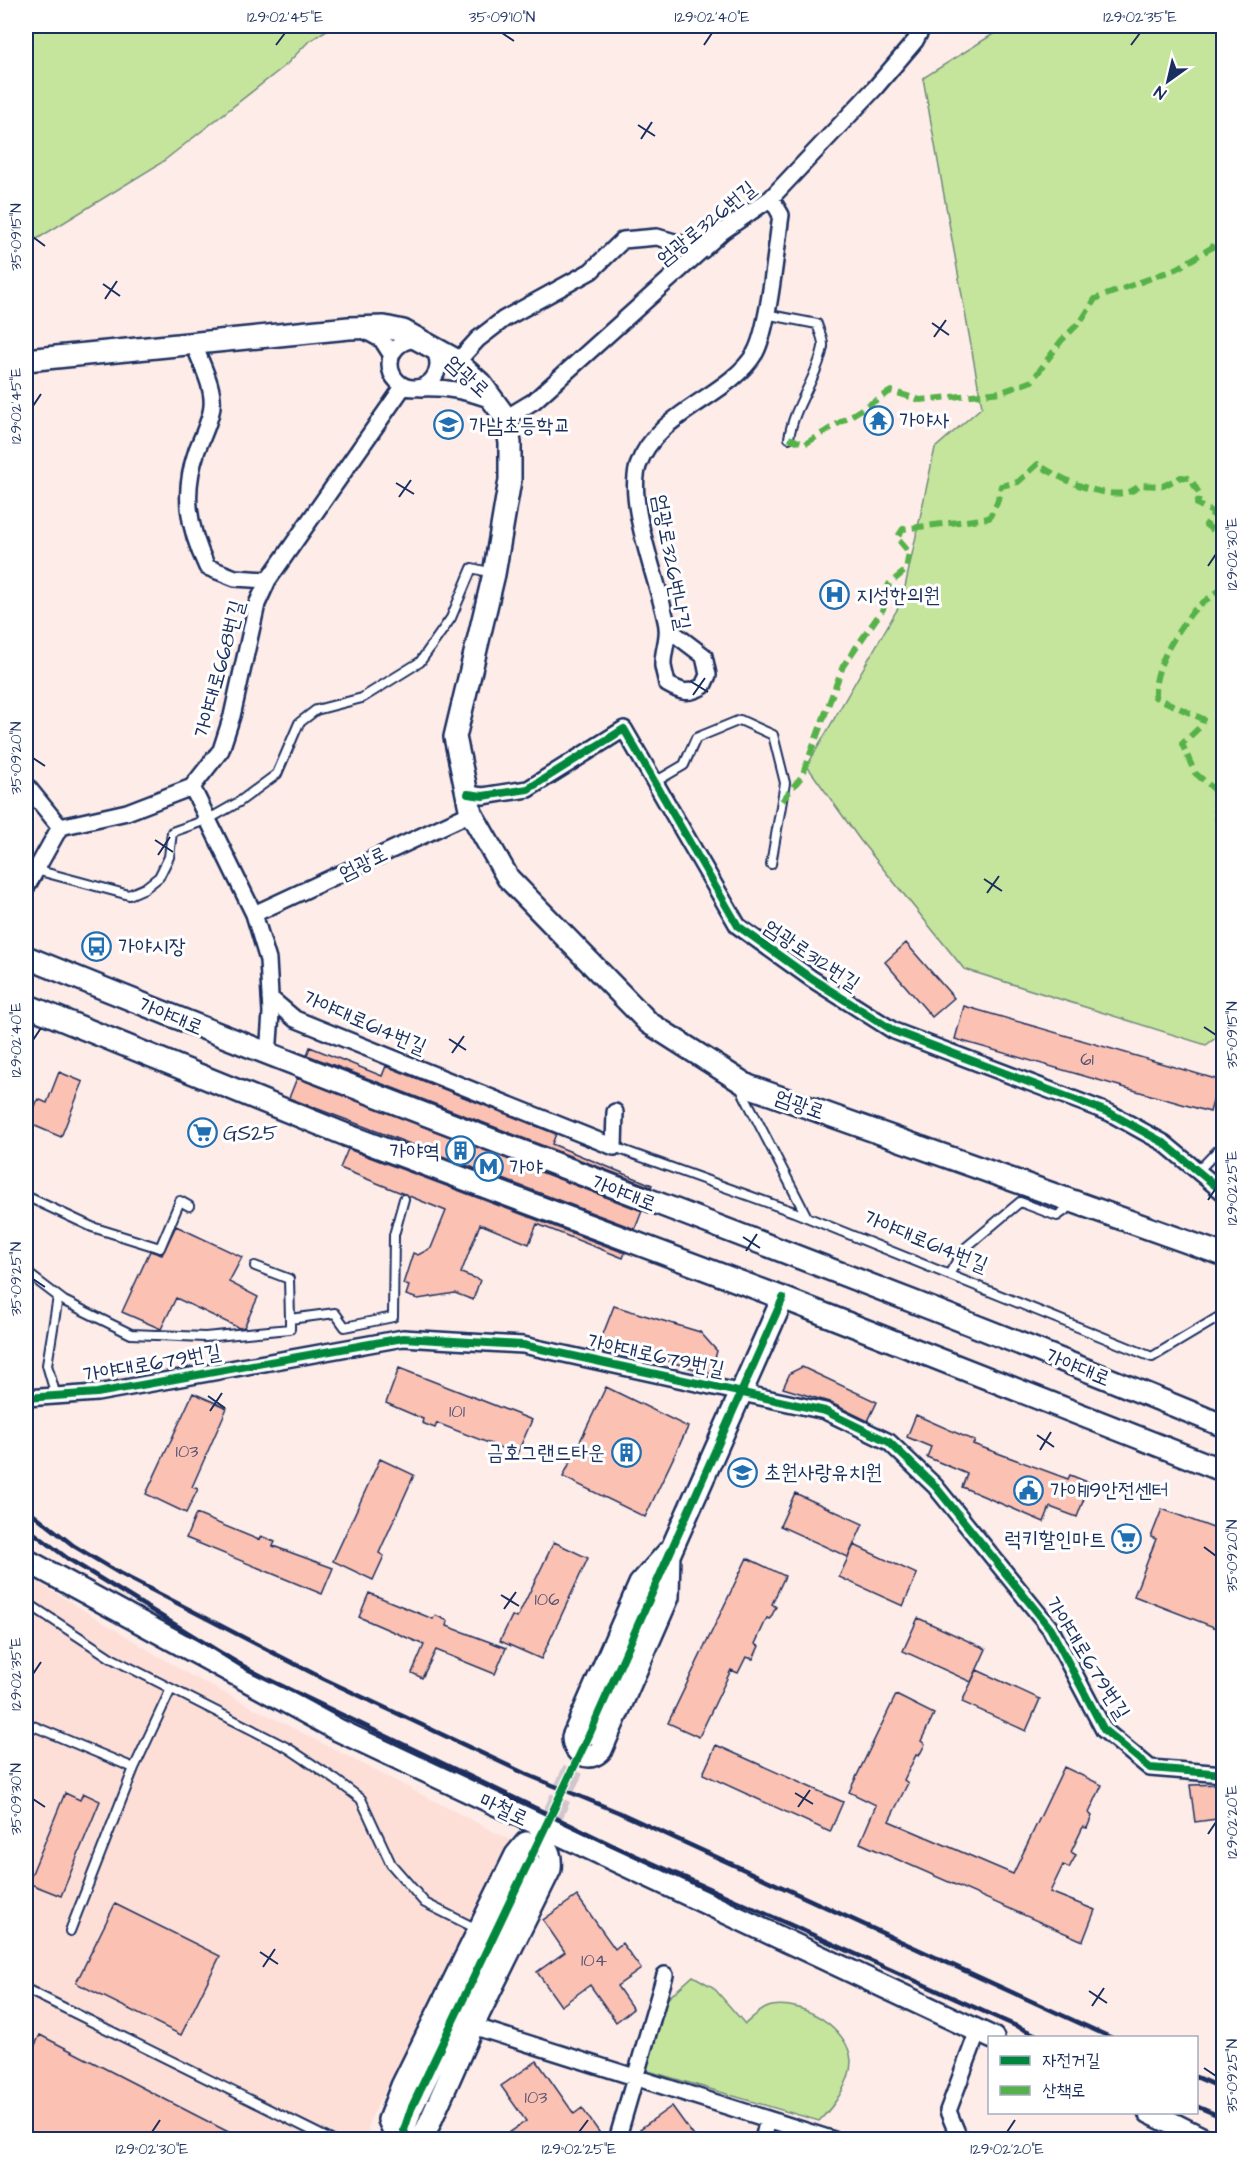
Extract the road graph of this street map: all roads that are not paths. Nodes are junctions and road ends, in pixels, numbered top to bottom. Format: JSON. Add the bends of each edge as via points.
{"nodes":[{"id":1,"x":923,"y":26,"type":"edge"},
{"id":2,"x":771,"y":198,"type":"junction"},
{"id":3,"x":703,"y":250,"type":"junction"},
{"id":4,"x":765,"y":314,"type":"junction"},
{"id":5,"x":360,"y":328,"type":"junction"},
{"id":6,"x":425,"y":342,"type":"junction"},
{"id":7,"x":194,"y":344,"type":"junction"},
{"id":8,"x":391,"y":354,"type":"junction"},
{"id":9,"x":26,"y":360,"type":"edge"},
{"id":10,"x":457,"y":362,"type":"junction"},
{"id":11,"x":403,"y":387,"type":"junction"},
{"id":12,"x":421,"y":388,"type":"junction"},
{"id":13,"x":501,"y":410,"type":"junction"},
{"id":14,"x":789,"y":438,"type":"dead end"},
{"id":15,"x":494,"y":574,"type":"junction"},
{"id":16,"x":268,"y":579,"type":"junction"},
{"id":17,"x":667,"y":628,"type":"junction"},
{"id":18,"x":655,"y":782,"type":"junction"},
{"id":19,"x":26,"y":785,"type":"edge"},
{"id":20,"x":192,"y":787,"type":"junction"},
{"id":21,"x":469,"y":804,"type":"junction"},
{"id":22,"x":209,"y":819,"type":"junction"},
{"id":23,"x":60,"y":827,"type":"junction"},
{"id":24,"x":771,"y":864,"type":"dead end"},
{"id":25,"x":36,"y":870,"type":"junction"},
{"id":26,"x":26,"y":888,"type":"edge"},
{"id":27,"x":254,"y":914,"type":"junction"},
{"id":28,"x":26,"y":957,"type":"edge"},
{"id":29,"x":270,"y":998,"type":"junction"},
{"id":30,"x":26,"y":1005,"type":"edge"},
{"id":31,"x":268,"y":1056,"type":"junction"},
{"id":32,"x":734,"y":1077,"type":"junction"},
{"id":33,"x":615,"y":1112,"type":"dead end"},
{"id":34,"x":1224,"y":1144,"type":"edge"},
{"id":35,"x":614,"y":1147,"type":"junction"},
{"id":36,"x":1198,"y":1171,"type":"junction"},
{"id":37,"x":1224,"y":1192,"type":"edge"},
{"id":38,"x":28,"y":1197,"type":"dead end"},
{"id":39,"x":404,"y":1199,"type":"dead end"},
{"id":40,"x":1076,"y":1203,"type":"junction"},
{"id":41,"x":189,"y":1206,"type":"dead end"},
{"id":42,"x":807,"y":1216,"type":"junction"},
{"id":43,"x":1224,"y":1255,"type":"edge"},
{"id":44,"x":255,"y":1266,"type":"dead end"},
{"id":45,"x":26,"y":1272,"type":"edge"},
{"id":46,"x":950,"y":1274,"type":"junction"},
{"id":47,"x":58,"y":1297,"type":"junction"},
{"id":48,"x":783,"y":1298,"type":"junction"},
{"id":49,"x":1224,"y":1314,"type":"edge"},
{"id":50,"x":290,"y":1319,"type":"junction"},
{"id":51,"x":743,"y":1391,"type":"junction"},
{"id":52,"x":56,"y":1396,"type":"junction"},
{"id":53,"x":26,"y":1398,"type":"edge"},
{"id":54,"x":1224,"y":1426,"type":"edge"},
{"id":55,"x":1224,"y":1471,"type":"edge"},
{"id":56,"x":669,"y":1551,"type":"junction"},
{"id":57,"x":26,"y":1560,"type":"edge"},
{"id":58,"x":26,"y":1602,"type":"edge"},
{"id":59,"x":171,"y":1689,"type":"junction"},
{"id":60,"x":26,"y":1723,"type":"edge"},
{"id":61,"x":590,"y":1734,"type":"tunnel mouth"},
{"id":62,"x":134,"y":1768,"type":"junction"},
{"id":63,"x":1224,"y":1774,"type":"edge"},
{"id":64,"x":542,"y":1835,"type":"junction"},
{"id":65,"x":530,"y":1863,"type":"tunnel mouth"},
{"id":66,"x":479,"y":1929,"type":"junction"},
{"id":67,"x":70,"y":1931,"type":"dead end"},
{"id":68,"x":665,"y":1975,"type":"dead end"},
{"id":69,"x":26,"y":1989,"type":"edge"},
{"id":70,"x":455,"y":2020,"type":"junction"},
{"id":71,"x":985,"y":2034,"type":"edge"},
{"id":72,"x":634,"y":2077,"type":"junction"},
{"id":73,"x":1153,"y":2114,"type":"edge"},
{"id":74,"x":768,"y":2119,"type":"junction"},
{"id":75,"x":331,"y":2139,"type":"edge"},
{"id":76,"x":398,"y":2139,"type":"edge"},
{"id":77,"x":407,"y":2139,"type":"edge"},
{"id":78,"x":422,"y":2139,"type":"edge"},
{"id":79,"x":617,"y":2139,"type":"edge"},
{"id":80,"x":763,"y":2139,"type":"edge"},
{"id":81,"x":834,"y":2139,"type":"edge"},
{"id":82,"x":960,"y":2139,"type":"edge"},
{"id":83,"x":1205,"y":2139,"type":"edge"}],
"edges":[{"from":1,"to":2,"type":"street","name":"엄광로326번길","via":[[875,88]]},
{"from":2,"to":3,"type":"street","name":"엄광로326번길"},
{"from":2,"to":4,"type":"street","name":"엄광로326번나길","via":[[781,215]]},
{"from":3,"to":10,"type":"street","via":[[657,237],[623,240],[591,272],[504,319]]},
{"from":3,"to":13,"type":"street","name":"엄광로326번길","via":[[534,401]]},
{"from":4,"to":14,"type":"lane","via":[[817,324],[823,345],[795,412]]},
{"from":4,"to":17,"type":"street","name":"엄광로326번나길","via":[[754,354],[729,380],[688,408],[656,437],[638,466],[636,500]]},
{"from":5,"to":6,"type":"main road","name":"엄광로","via":[[403,331]]},
{"from":5,"to":7,"type":"main road","name":"엄광로"},
{"from":5,"to":8,"type":"street","via":[[382,340]]},
{"from":6,"to":8,"type":"street","via":[[399,344]]},
{"from":6,"to":10,"type":"main road","name":"엄광로"},
{"from":6,"to":12,"type":"street","via":[[435,352],[438,367],[433,381]]},
{"from":7,"to":9,"type":"main road","name":"엄광로"},
{"from":7,"to":16,"type":"street","via":[[212,406],[187,493],[192,535],[207,567],[235,578]]},
{"from":8,"to":11,"type":"street","via":[[390,373]]},
{"from":10,"to":13,"type":"main road","name":"엄광로"},
{"from":11,"to":12,"type":"street"},
{"from":11,"to":16,"type":"street","name":"가야대로668번길"},
{"from":12,"to":13,"type":"street","via":[[448,387],[471,392]]},
{"from":13,"to":15,"type":"main road","name":"엄광로","via":[[510,443],[510,480]]},
{"from":15,"to":21,"type":"main road","name":"엄광로","via":[[455,737]]},
{"from":15,"to":22,"type":"lane","via":[[472,568],[451,618],[420,662],[362,698],[316,710],[299,723],[277,774]]},
{"from":16,"to":20,"type":"street","name":"가야대로668번길","via":[[257,604],[221,750]]},
{"from":17,"to":17,"type":"street","name":"엄광로326번나길","via":[[663,665],[667,684],[683,693],[694,692],[703,686],[708,675],[704,656]]},
{"from":18,"to":21,"type":"street","name":"엄광로312번길","via":[[624,729],[528,789],[483,796]]},
{"from":18,"to":24,"type":"lane","via":[[684,765],[696,738],[740,720],[773,735],[785,783]]},
{"from":18,"to":36,"type":"street","name":"엄광로312번길","via":[[738,926],[784,959],[894,1031],[1110,1113],[1164,1143]]},
{"from":19,"to":23,"type":"street"},
{"from":20,"to":22,"type":"street"},
{"from":20,"to":23,"type":"street","via":[[127,812]]},
{"from":21,"to":27,"type":"street","name":"엄광로"},
{"from":21,"to":32,"type":"main road","name":"엄광로","via":[[508,878],[649,1023]]},
{"from":22,"to":25,"type":"lane","via":[[172,832],[169,857],[159,877],[129,895]]},
{"from":22,"to":27,"type":"street"},
{"from":23,"to":25,"type":"street"},
{"from":25,"to":26,"type":"street"},
{"from":27,"to":29,"type":"street","via":[[268,960]]},
{"from":28,"to":31,"type":"main road","name":"가야대로"},
{"from":29,"to":31,"type":"street"},
{"from":29,"to":35,"type":"street","name":"가야대로614번길","via":[[295,1018]]},
{"from":30,"to":48,"type":"main road","name":"가야대로","via":[[344,1134]]},
{"from":31,"to":54,"type":"main road","name":"가야대로"},
{"from":32,"to":40,"type":"main road","name":"엄광로","via":[[748,1086]]},
{"from":32,"to":42,"type":"lane"},
{"from":33,"to":35,"type":"street"},
{"from":34,"to":36,"type":"lane"},
{"from":35,"to":42,"type":"lane","name":"가야대로614번길"},
{"from":36,"to":37,"type":"street","name":"엄광로312번길"},
{"from":38,"to":41,"type":"lane","via":[[92,1227],[160,1248],[180,1201]]},
{"from":39,"to":50,"type":"lane","via":[[394,1235],[393,1317],[345,1327],[335,1313]]},
{"from":40,"to":43,"type":"main road","name":"엄광로"},
{"from":40,"to":46,"type":"lane","via":[[1057,1216],[1020,1202],[964,1249]]},
{"from":42,"to":46,"type":"lane","name":"가야대로614번길"},
{"from":44,"to":50,"type":"lane","via":[[289,1279]]},
{"from":45,"to":47,"type":"lane"},
{"from":46,"to":49,"type":"lane","name":"가야대로614번길","via":[[1152,1357]]},
{"from":47,"to":50,"type":"lane","via":[[131,1334],[205,1337],[290,1329]]},
{"from":47,"to":52,"type":"lane","via":[[47,1365]]},
{"from":48,"to":51,"type":"main road"},
{"from":48,"to":55,"type":"main road","name":"가야대로"},
{"from":51,"to":52,"type":"street","name":"가야대로679번길","via":[[523,1345],[403,1338],[97,1393]]},
{"from":51,"to":56,"type":"main road"},
{"from":51,"to":63,"type":"street","name":"가야대로679번길","via":[[825,1411],[889,1442],[935,1486],[1050,1628],[1104,1730],[1150,1768]]},
{"from":52,"to":53,"type":"street","name":"가야대로679번길"},
{"from":56,"to":56,"type":"main road","via":[[640,1584],[573,1737],[578,1752],[588,1757],[602,1750],[668,1597]]},
{"from":56,"to":61,"type":"main road"},
{"from":57,"to":64,"type":"main road","name":"마철로","via":[[338,1730]]},
{"from":58,"to":59,"type":"lane","via":[[111,1658]]},
{"from":59,"to":62,"type":"lane"},
{"from":59,"to":66,"type":"lane","via":[[288,1748],[361,1798],[391,1864],[425,1903]]},
{"from":60,"to":62,"type":"lane"},
{"from":62,"to":67,"type":"lane"},
{"from":64,"to":66,"type":"main road","via":[[526,1843],[516,1855]]},
{"from":64,"to":70,"type":"main road","via":[[551,1856],[550,1869]]},
{"from":64,"to":71,"type":"main road","name":"마철로"},
{"from":65,"to":70,"type":"main road"},
{"from":66,"to":70,"type":"main road"},
{"from":68,"to":72,"type":"street"},
{"from":69,"to":75,"type":"lane"},
{"from":70,"to":72,"type":"street"},
{"from":70,"to":76,"type":"main road","via":[[402,2086],[388,2120]]},
{"from":70,"to":77,"type":"main road","via":[[411,2109],[404,2130]]},
{"from":70,"to":78,"type":"main road"},
{"from":71,"to":82,"type":"street","via":[[948,2111]]},
{"from":72,"to":74,"type":"street"},
{"from":72,"to":79,"type":"street"},
{"from":73,"to":83,"type":"main road"},
{"from":74,"to":80,"type":"street"},
{"from":74,"to":81,"type":"street"}]}
